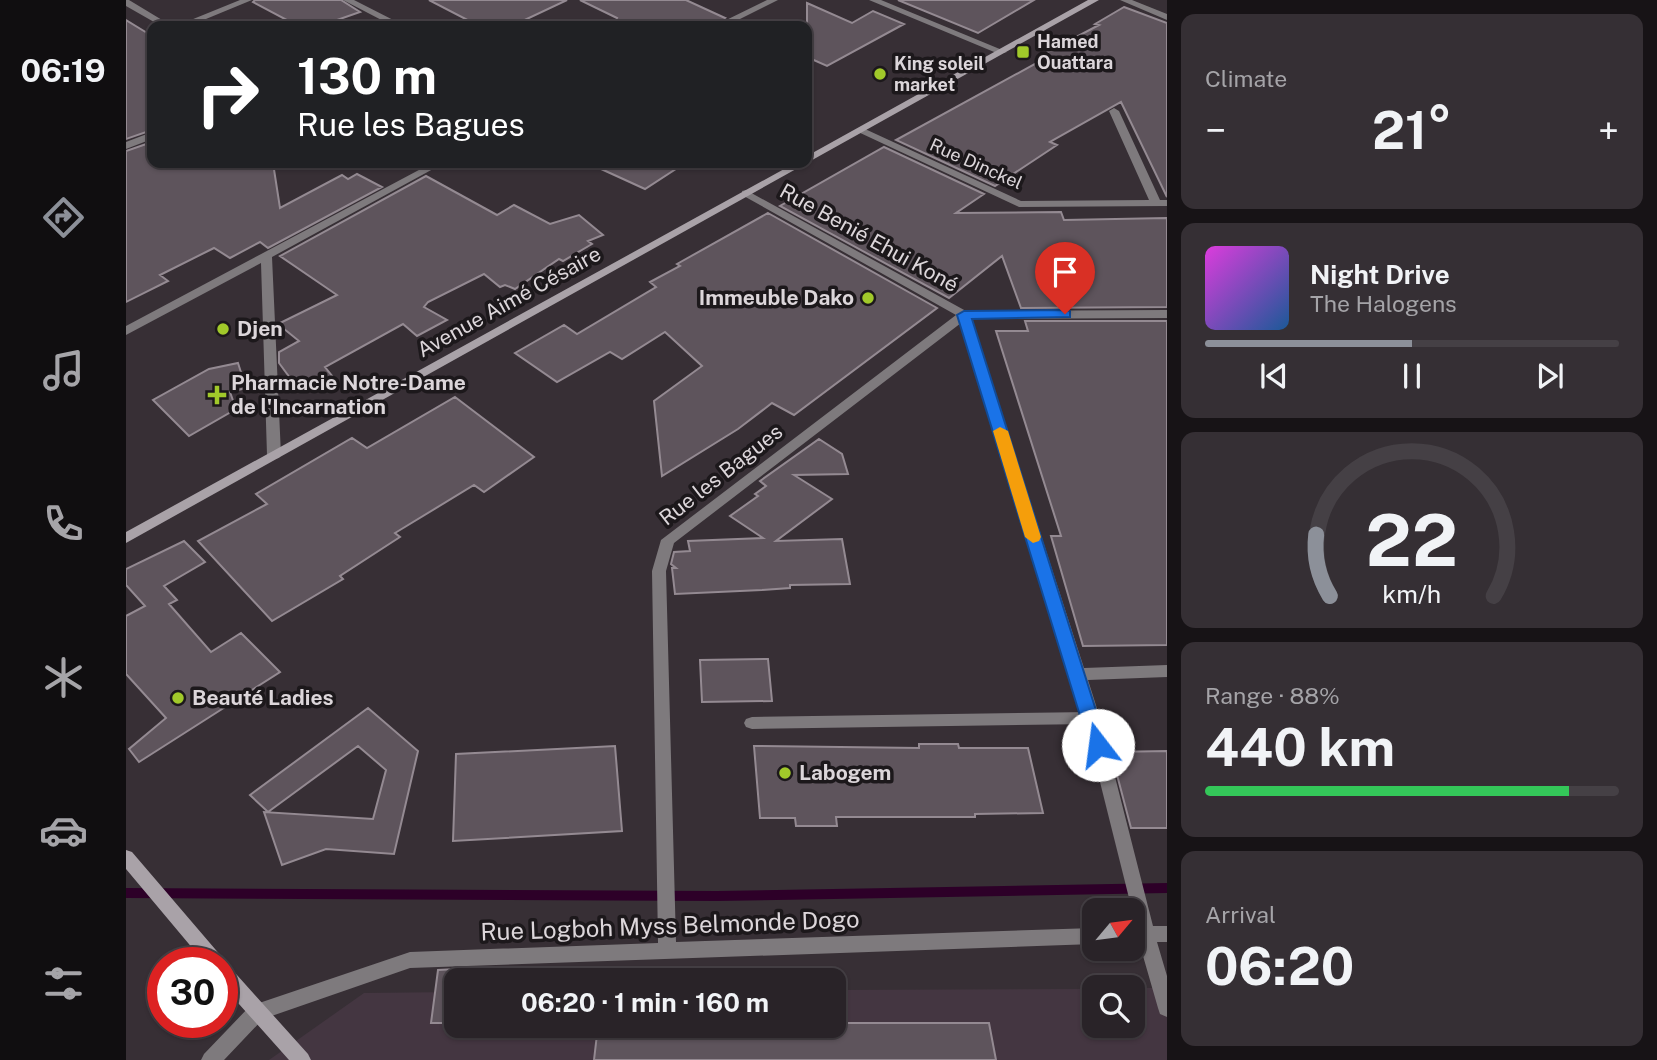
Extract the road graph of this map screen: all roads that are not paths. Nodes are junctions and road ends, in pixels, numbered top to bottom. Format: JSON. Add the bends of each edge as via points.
{"nodes":[{"id":1,"x":248,"y":0,"type":"edge"},
{"id":2,"x":347,"y":0,"type":"edge"},
{"id":3,"x":774,"y":0,"type":"edge"},
{"id":4,"x":873,"y":0,"type":"edge"},
{"id":5,"x":1095,"y":0,"type":"edge"},
{"id":6,"x":1124,"y":0,"type":"edge"},
{"id":7,"x":126,"y":2,"type":"edge"},
{"id":8,"x":136,"y":8,"type":"junction"},
{"id":9,"x":126,"y":12,"type":"edge"},
{"id":10,"x":1167,"y":17,"type":"edge"},
{"id":11,"x":158,"y":21,"type":"edge"},
{"id":12,"x":194,"y":21,"type":"edge"},
{"id":13,"x":390,"y":21,"type":"edge"},
{"id":14,"x":730,"y":21,"type":"edge"},
{"id":15,"x":1002,"y":52,"type":"junction"},
{"id":16,"x":1114,"y":111,"type":"dead end"},
{"id":17,"x":861,"y":131,"type":"junction"},
{"id":18,"x":147,"y":137,"type":"edge"},
{"id":19,"x":126,"y":146,"type":"edge"},
{"id":20,"x":812,"y":157,"type":"edge"},
{"id":21,"x":416,"y":168,"type":"edge"},
{"id":22,"x":428,"y":168,"type":"edge"},
{"id":23,"x":793,"y":168,"type":"edge"},
{"id":24,"x":422,"y":171,"type":"junction"},
{"id":25,"x":746,"y":193,"type":"junction"},
{"id":26,"x":1161,"y":203,"type":"edge"},
{"id":27,"x":266,"y":257,"type":"junction"},
{"id":28,"x":1167,"y":314,"type":"edge"},
{"id":29,"x":964,"y":315,"type":"junction"},
{"id":30,"x":126,"y":331,"type":"edge"},
{"id":31,"x":274,"y":455,"type":"junction"},
{"id":32,"x":126,"y":538,"type":"edge"},
{"id":33,"x":1167,"y":671,"type":"edge"},
{"id":34,"x":1076,"y":674,"type":"junction"},
{"id":35,"x":1092,"y":718,"type":"junction"},
{"id":36,"x":752,"y":723,"type":"dead end"},
{"id":37,"x":126,"y":857,"type":"edge"},
{"id":38,"x":1131,"y":898,"type":"edge"},
{"id":39,"x":1145,"y":934,"type":"edge"},
{"id":40,"x":1167,"y":934,"type":"edge"},
{"id":41,"x":1082,"y":936,"type":"edge"},
{"id":42,"x":202,"y":947,"type":"edge"},
{"id":43,"x":1145,"y":950,"type":"edge"},
{"id":44,"x":667,"y":951,"type":"junction"},
{"id":45,"x":238,"y":990,"type":"edge"},
{"id":46,"x":1167,"y":1008,"type":"edge"},
{"id":47,"x":257,"y":1012,"type":"junction"},
{"id":48,"x":211,"y":1060,"type":"edge"},
{"id":49,"x":301,"y":1060,"type":"edge"}],
"edges":[{"from":1,"to":12,"type":"street"},
{"from":2,"to":13,"type":"street"},
{"from":3,"to":14,"type":"street"},
{"from":4,"to":15,"type":"street"},
{"from":5,"to":15,"type":"street"},
{"from":6,"to":10,"type":"street"},
{"from":7,"to":8,"type":"street"},
{"from":8,"to":9,"type":"street"},
{"from":8,"to":11,"type":"street"},
{"from":15,"to":17,"type":"street"},
{"from":16,"to":26,"type":"street"},
{"from":17,"to":20,"type":"street"},
{"from":17,"to":26,"type":"street","name":"Rue Dinckel","via":[[1019,204]]},
{"from":18,"to":19,"type":"street"},
{"from":21,"to":24,"type":"street"},
{"from":22,"to":24,"type":"street"},
{"from":23,"to":25,"type":"street","name":"Avenue Aimé Césaire"},
{"from":24,"to":27,"type":"street"},
{"from":25,"to":29,"type":"street","name":"Rue Benié Ehui Koné"},
{"from":25,"to":31,"type":"street","name":"Avenue Aimé Césaire"},
{"from":27,"to":30,"type":"street"},
{"from":27,"to":31,"type":"street"},
{"from":28,"to":29,"type":"street"},
{"from":29,"to":34,"type":"street","name":"Rue Benié Ehui Koné"},
{"from":29,"to":44,"type":"street","name":"Rue les Bagues","via":[[668,540],[659,572]]},
{"from":31,"to":32,"type":"street","name":"Avenue Aimé Césaire"},
{"from":33,"to":34,"type":"street"},
{"from":34,"to":35,"type":"street","name":"Rue Benié Ehui Koné"},
{"from":35,"to":36,"type":"street"},
{"from":35,"to":38,"type":"street","name":"Rue Benié Ehui Koné"},
{"from":37,"to":42,"type":"street"},
{"from":39,"to":40,"type":"street"},
{"from":41,"to":44,"type":"street","name":"Rue Logboh Myss Belmonde Dogo"},
{"from":43,"to":46,"type":"street","name":"Rue Benié Ehui Koné"},
{"from":44,"to":47,"type":"street","name":"Rue Logboh Myss Belmonde Dogo","via":[[410,960]]},
{"from":45,"to":47,"type":"street"},
{"from":47,"to":48,"type":"street"},
{"from":47,"to":49,"type":"street"}]}
